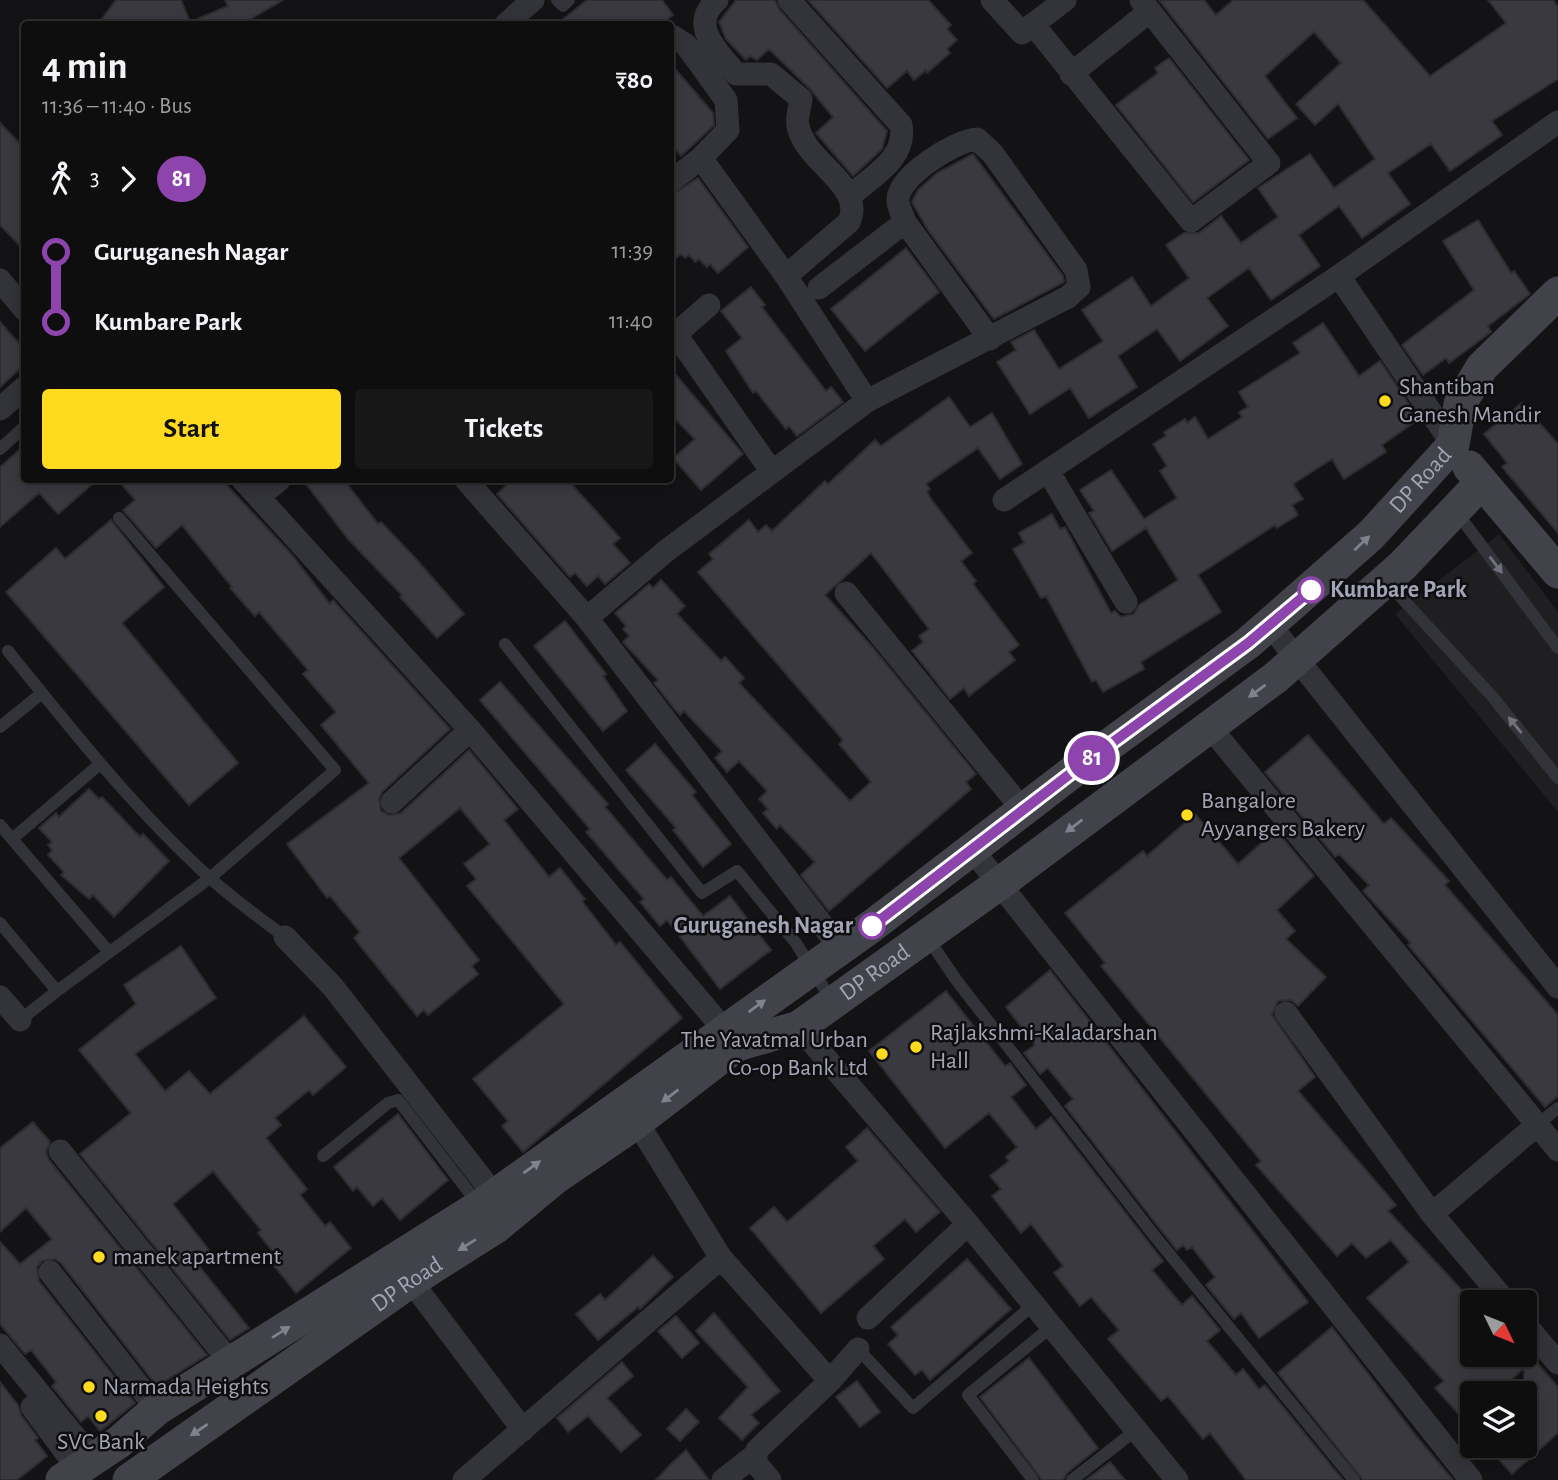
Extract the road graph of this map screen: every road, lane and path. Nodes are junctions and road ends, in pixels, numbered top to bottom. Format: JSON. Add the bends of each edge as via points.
{"nodes":[{"id":1,"x":533,"y":0,"type":"edge"},
{"id":2,"x":557,"y":0,"type":"edge"},
{"id":3,"x":569,"y":0,"type":"edge"},
{"id":4,"x":717,"y":0,"type":"edge"},
{"id":5,"x":789,"y":0,"type":"edge"},
{"id":6,"x":992,"y":0,"type":"edge"},
{"id":7,"x":1065,"y":0,"type":"edge"},
{"id":8,"x":1146,"y":6,"type":"edge"},
{"id":9,"x":509,"y":21,"type":"edge"},
{"id":10,"x":1032,"y":24,"type":"junction"},
{"id":11,"x":674,"y":37,"type":"edge"},
{"id":12,"x":1071,"y":74,"type":"junction"},
{"id":13,"x":1558,"y":122,"type":"edge"},
{"id":14,"x":701,"y":158,"type":"junction"},
{"id":15,"x":674,"y":180,"type":"edge"},
{"id":16,"x":851,"y":195,"type":"junction"},
{"id":17,"x":905,"y":222,"type":"junction"},
{"id":18,"x":786,"y":276,"type":"junction"},
{"id":19,"x":1339,"y":276,"type":"junction"},
{"id":20,"x":0,"y":280,"type":"edge"},
{"id":21,"x":819,"y":288,"type":"dead end"},
{"id":22,"x":1558,"y":293,"type":"edge"},
{"id":23,"x":21,"y":305,"type":"edge"},
{"id":24,"x":709,"y":305,"type":"dead end"},
{"id":25,"x":674,"y":335,"type":"edge"},
{"id":26,"x":674,"y":337,"type":"edge"},
{"id":27,"x":990,"y":339,"type":"junction"},
{"id":28,"x":21,"y":391,"type":"edge"},
{"id":29,"x":867,"y":401,"type":"junction"},
{"id":30,"x":0,"y":409,"type":"edge"},
{"id":31,"x":21,"y":430,"type":"edge"},
{"id":32,"x":1453,"y":445,"type":"junction"},
{"id":33,"x":0,"y":449,"type":"edge"},
{"id":34,"x":1048,"y":471,"type":"junction"},
{"id":35,"x":772,"y":472,"type":"junction"},
{"id":36,"x":246,"y":483,"type":"edge"},
{"id":37,"x":275,"y":483,"type":"edge"},
{"id":38,"x":469,"y":483,"type":"edge"},
{"id":39,"x":1481,"y":483,"type":"junction"},
{"id":40,"x":259,"y":497,"type":"junction"},
{"id":41,"x":1004,"y":500,"type":"dead end"},
{"id":42,"x":1455,"y":510,"type":"junction"},
{"id":43,"x":119,"y":518,"type":"dead end"},
{"id":44,"x":1558,"y":572,"type":"edge"},
{"id":45,"x":1386,"y":580,"type":"junction"},
{"id":46,"x":846,"y":593,"type":"dead end"},
{"id":47,"x":1126,"y":602,"type":"dead end"},
{"id":48,"x":587,"y":618,"type":"junction"},
{"id":49,"x":1270,"y":625,"type":"junction"},
{"id":50,"x":505,"y":644,"type":"dead end"},
{"id":51,"x":1558,"y":648,"type":"edge"},
{"id":52,"x":8,"y":651,"type":"dead end"},
{"id":53,"x":1297,"y":659,"type":"junction"},
{"id":54,"x":42,"y":693,"type":"junction"},
{"id":55,"x":1209,"y":726,"type":"junction"},
{"id":56,"x":0,"y":727,"type":"edge"},
{"id":57,"x":470,"y":730,"type":"junction"},
{"id":58,"x":100,"y":764,"type":"junction"},
{"id":59,"x":1558,"y":778,"type":"edge"},
{"id":60,"x":392,"y":803,"type":"dead end"},
{"id":61,"x":1023,"y":810,"type":"junction"},
{"id":62,"x":0,"y":825,"type":"edge"},
{"id":63,"x":12,"y":839,"type":"junction"},
{"id":64,"x":971,"y":848,"type":"junction"},
{"id":65,"x":210,"y":878,"type":"junction"},
{"id":66,"x":999,"y":884,"type":"junction"},
{"id":67,"x":0,"y":923,"type":"edge"},
{"id":68,"x":285,"y":937,"type":"joint"},
{"id":69,"x":926,"y":937,"type":"junction"},
{"id":70,"x":840,"y":948,"type":"junction"},
{"id":71,"x":109,"y":952,"type":"junction"},
{"id":72,"x":811,"y":967,"type":"junction"},
{"id":73,"x":1558,"y":987,"type":"edge"},
{"id":74,"x":57,"y":991,"type":"junction"},
{"id":75,"x":0,"y":997,"type":"edge"},
{"id":76,"x":832,"y":1001,"type":"junction"},
{"id":77,"x":1286,"y":1013,"type":"dead end"},
{"id":78,"x":20,"y":1020,"type":"joint"},
{"id":79,"x":799,"y":1027,"type":"junction"},
{"id":80,"x":731,"y":1037,"type":"junction"},
{"id":81,"x":1558,"y":1108,"type":"edge"},
{"id":82,"x":637,"y":1122,"type":"junction"},
{"id":83,"x":1537,"y":1125,"type":"junction"},
{"id":84,"x":1558,"y":1150,"type":"edge"},
{"id":85,"x":60,"y":1151,"type":"dead end"},
{"id":86,"x":323,"y":1156,"type":"dead end"},
{"id":87,"x":495,"y":1210,"type":"junction"},
{"id":88,"x":1432,"y":1214,"type":"junction"},
{"id":89,"x":968,"y":1224,"type":"junction"},
{"id":90,"x":721,"y":1258,"type":"junction"},
{"id":91,"x":50,"y":1272,"type":"dead end"},
{"id":92,"x":411,"y":1281,"type":"junction"},
{"id":93,"x":1496,"y":1290,"type":"edge"},
{"id":94,"x":1033,"y":1305,"type":"junction"},
{"id":95,"x":868,"y":1318,"type":"dead end"},
{"id":96,"x":1051,"y":1327,"type":"junction"},
{"id":97,"x":1537,"y":1339,"type":"edge"},
{"id":98,"x":0,"y":1345,"type":"edge"},
{"id":99,"x":858,"y":1349,"type":"joint"},
{"id":100,"x":0,"y":1363,"type":"edge"},
{"id":101,"x":231,"y":1363,"type":"junction"},
{"id":102,"x":1558,"y":1363,"type":"edge"},
{"id":103,"x":952,"y":1375,"type":"junction"},
{"id":104,"x":830,"y":1381,"type":"junction"},
{"id":105,"x":968,"y":1395,"type":"junction"},
{"id":106,"x":157,"y":1409,"type":"junction"},
{"id":107,"x":523,"y":1430,"type":"junction"},
{"id":108,"x":1136,"y":1430,"type":"junction"},
{"id":109,"x":755,"y":1455,"type":"junction"},
{"id":110,"x":92,"y":1466,"type":"edge"},
{"id":111,"x":138,"y":1477,"type":"edge"},
{"id":112,"x":464,"y":1480,"type":"edge"},
{"id":113,"x":723,"y":1480,"type":"edge"},
{"id":114,"x":770,"y":1480,"type":"edge"},
{"id":115,"x":1033,"y":1480,"type":"edge"},
{"id":116,"x":1072,"y":1480,"type":"edge"},
{"id":117,"x":1177,"y":1480,"type":"edge"},
{"id":118,"x":1354,"y":1480,"type":"edge"},
{"id":119,"x":1471,"y":1480,"type":"edge"}],
"edges":[{"from":1,"to":9,"type":"street"},
{"from":2,"to":3,"type":"lane","via":[[563,6]]},
{"from":4,"to":16,"type":"street","via":[[708,8],[703,26],[710,41],[736,74],[771,74],[800,99],[797,126],[811,155]]},
{"from":5,"to":16,"type":"street","via":[[901,125],[898,155]]},
{"from":6,"to":10,"type":"street","via":[[1021,33]]},
{"from":7,"to":10,"type":"street"},
{"from":8,"to":12,"type":"street"},
{"from":8,"to":12,"type":"street","via":[[1269,163],[1191,221]]},
{"from":10,"to":12,"type":"street"},
{"from":11,"to":14,"type":"street","via":[[686,45],[726,100],[728,130]]},
{"from":13,"to":19,"type":"street"},
{"from":14,"to":15,"type":"street"},
{"from":14,"to":18,"type":"street"},
{"from":16,"to":18,"type":"street","via":[[854,210],[849,222]]},
{"from":17,"to":21,"type":"street"},
{"from":17,"to":27,"type":"street"},
{"from":17,"to":27,"type":"street","via":[[898,200],[902,185],[946,148],[977,139],[993,155],[1076,270],[1079,287],[1068,298]]},
{"from":18,"to":29,"type":"street"},
{"from":19,"to":32,"type":"street"},
{"from":19,"to":34,"type":"street"},
{"from":20,"to":23,"type":"street"},
{"from":22,"to":32,"type":"main road","name":"DP Road","via":[[1482,367],[1460,404]]},
{"from":24,"to":25,"type":"street"},
{"from":26,"to":35,"type":"street"},
{"from":27,"to":29,"type":"street"},
{"from":28,"to":30,"type":"street"},
{"from":29,"to":35,"type":"street"},
{"from":31,"to":33,"type":"lane"},
{"from":32,"to":39,"type":"main road"},
{"from":49,"to":32,"type":"main road","name":"DP Road","one_way":true,"via":[[1371,535]]},
{"from":34,"to":41,"type":"street"},
{"from":34,"to":47,"type":"street"},
{"from":35,"to":48,"type":"street","via":[[666,551]]},
{"from":36,"to":40,"type":"street"},
{"from":37,"to":40,"type":"street"},
{"from":38,"to":48,"type":"street"},
{"from":39,"to":42,"type":"main road","name":"DP Road"},
{"from":39,"to":44,"type":"main road"},
{"from":40,"to":57,"type":"street"},
{"from":42,"to":45,"type":"main road","name":"DP Road"},
{"from":42,"to":51,"type":"lane","one_way":true},
{"from":43,"to":65,"type":"lane","via":[[335,770]]},
{"from":45,"to":53,"type":"main road","name":"DP Road"},
{"from":59,"to":45,"type":"lane","one_way":true,"via":[[1491,695]]},
{"from":46,"to":61,"type":"street"},
{"from":48,"to":70,"type":"street"},
{"from":49,"to":53,"type":"street"},
{"from":49,"to":61,"type":"main road","name":"DP Road"},
{"from":50,"to":72,"type":"lane","via":[[702,893],[737,871]]},
{"from":52,"to":54,"type":"lane"},
{"from":53,"to":55,"type":"main road","name":"DP Road","one_way":true},
{"from":53,"to":73,"type":"street"},
{"from":54,"to":56,"type":"lane"},
{"from":54,"to":58,"type":"lane"},
{"from":55,"to":66,"type":"main road","name":"DP Road","one_way":true},
{"from":55,"to":83,"type":"street"},
{"from":57,"to":60,"type":"street"},
{"from":57,"to":80,"type":"street"},
{"from":58,"to":63,"type":"lane"},
{"from":58,"to":65,"type":"lane"},
{"from":61,"to":64,"type":"main road","name":"DP Road"},
{"from":62,"to":63,"type":"lane"},
{"from":63,"to":71,"type":"lane"},
{"from":64,"to":66,"type":"street"},
{"from":64,"to":70,"type":"main road","name":"DP Road"},
{"from":65,"to":68,"type":"lane"},
{"from":65,"to":71,"type":"lane"},
{"from":66,"to":69,"type":"main road","name":"DP Road"},
{"from":66,"to":119,"type":"street"},
{"from":67,"to":74,"type":"lane"},
{"from":68,"to":87,"type":"street","via":[[333,988]]},
{"from":69,"to":76,"type":"main road","name":"DP Road"},
{"from":69,"to":118,"type":"lane","via":[[1153,1234]]},
{"from":70,"to":72,"type":"main road","name":"DP Road"},
{"from":71,"to":74,"type":"lane"},
{"from":72,"to":76,"type":"lane"},
{"from":80,"to":72,"type":"main road","name":"DP Road","one_way":true},
{"from":74,"to":78,"type":"lane"},
{"from":75,"to":78,"type":"street"},
{"from":76,"to":79,"type":"main road","name":"DP Road"},
{"from":77,"to":88,"type":"street"},
{"from":79,"to":80,"type":"main road","name":"DP Road"},
{"from":79,"to":89,"type":"street"},
{"from":80,"to":82,"type":"main road","name":"DP Road","one_way":true},
{"from":87,"to":80,"type":"main road","name":"DP Road","one_way":true},
{"from":81,"to":83,"type":"lane"},
{"from":82,"to":87,"type":"main road","name":"DP Road"},
{"from":82,"to":90,"type":"street"},
{"from":83,"to":84,"type":"street"},
{"from":83,"to":88,"type":"street"},
{"from":85,"to":101,"type":"street"},
{"from":86,"to":87,"type":"lane","via":[[388,1103],[398,1100]]},
{"from":87,"to":92,"type":"main road","name":"DP Road","one_way":true},
{"from":101,"to":87,"type":"main road","name":"DP Road","one_way":true},
{"from":88,"to":93,"type":"street"},
{"from":89,"to":94,"type":"street"},
{"from":89,"to":95,"type":"street"},
{"from":90,"to":104,"type":"street"},
{"from":90,"to":107,"type":"street"},
{"from":91,"to":106,"type":"street"},
{"from":92,"to":107,"type":"street"},
{"from":92,"to":111,"type":"main road","name":"DP Road","one_way":true},
{"from":94,"to":96,"type":"street"},
{"from":94,"to":103,"type":"lane"},
{"from":96,"to":105,"type":"lane"},
{"from":96,"to":108,"type":"street"},
{"from":97,"to":102,"type":"street"},
{"from":98,"to":110,"type":"street"},
{"from":99,"to":103,"type":"lane","via":[[914,1408]]},
{"from":99,"to":104,"type":"street"},
{"from":100,"to":110,"type":"street"},
{"from":101,"to":106,"type":"main road","name":"DP Road"},
{"from":103,"to":105,"type":"lane"},
{"from":104,"to":109,"type":"street","via":[[761,1444]]},
{"from":105,"to":115,"type":"lane"},
{"from":106,"to":110,"type":"main road","name":"DP Road"},
{"from":107,"to":112,"type":"street"},
{"from":108,"to":116,"type":"lane"},
{"from":108,"to":117,"type":"street"},
{"from":109,"to":113,"type":"street"},
{"from":109,"to":114,"type":"street","via":[[755,1462]]},
{"from":110,"to":111,"type":"main road"}]}
